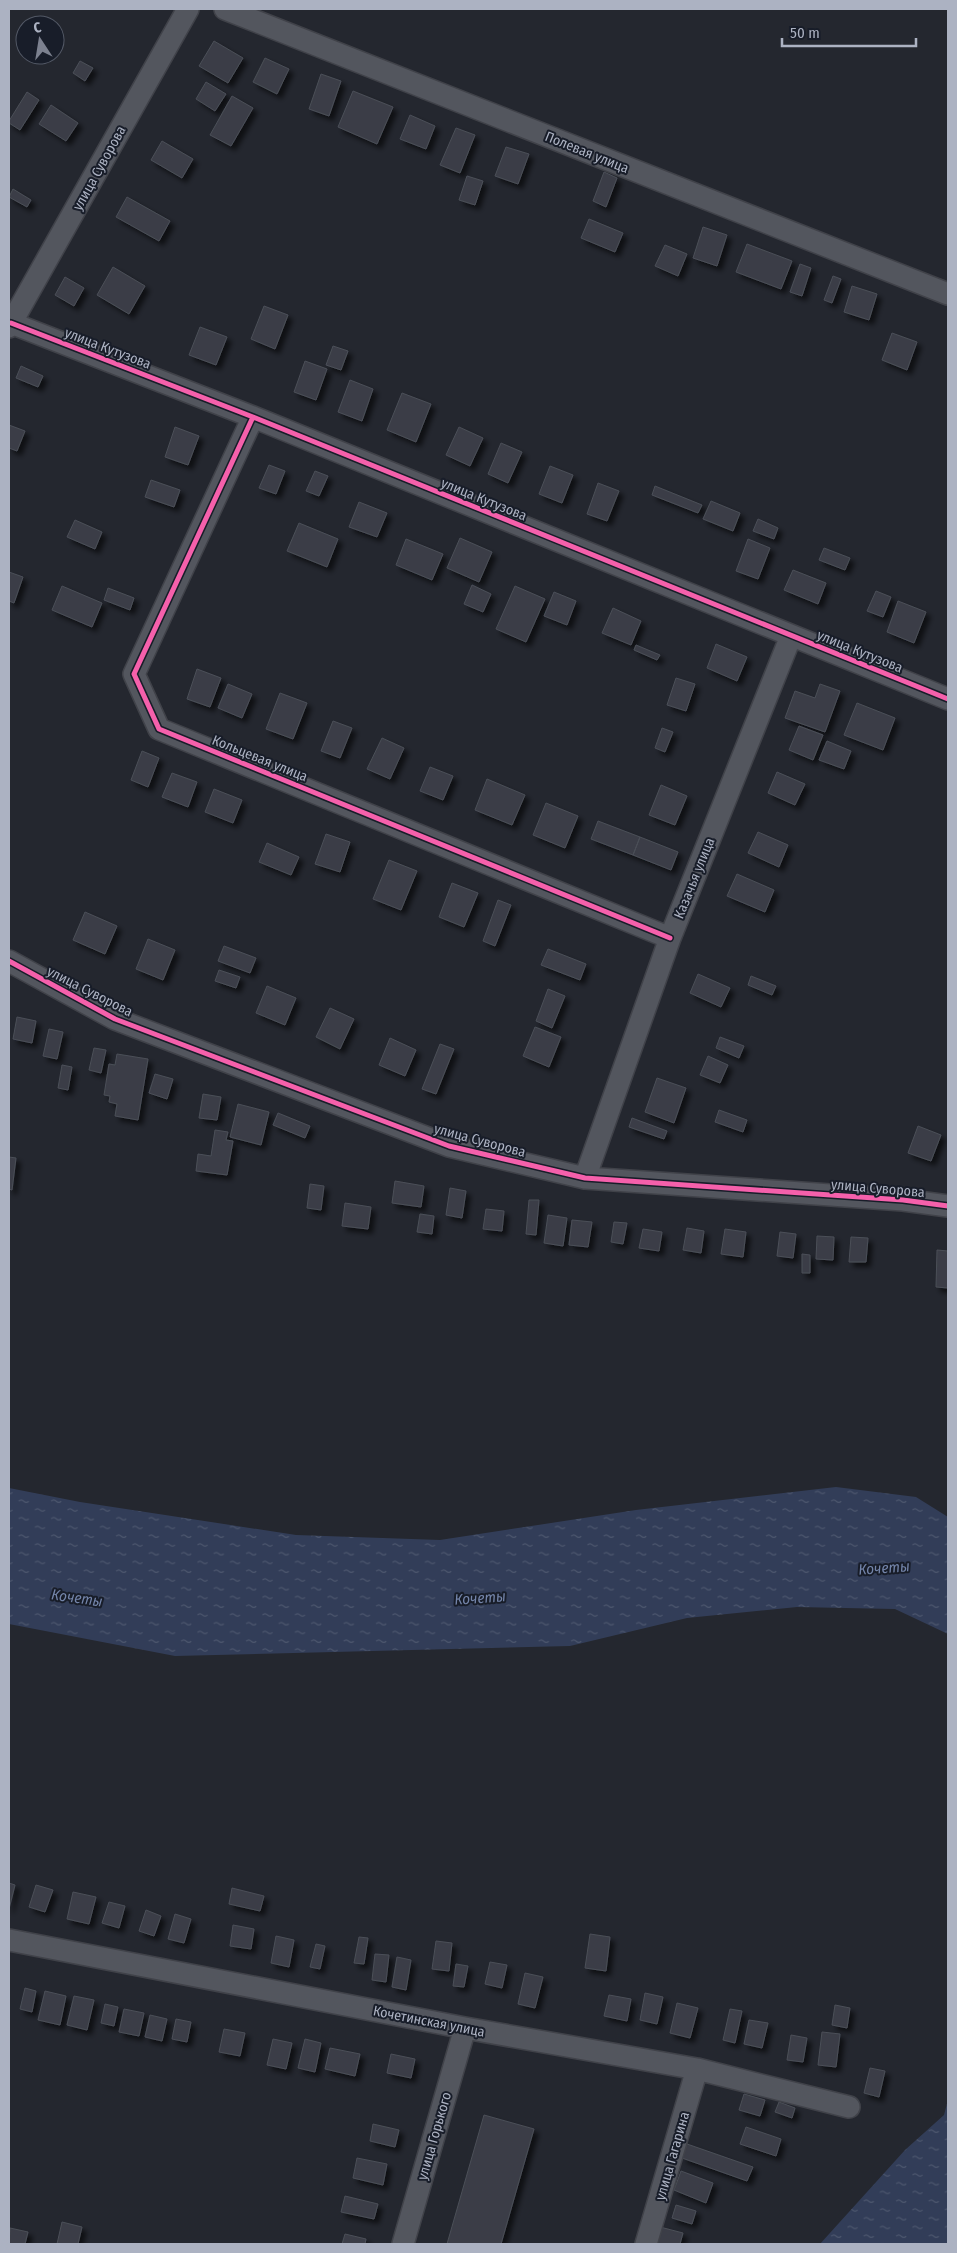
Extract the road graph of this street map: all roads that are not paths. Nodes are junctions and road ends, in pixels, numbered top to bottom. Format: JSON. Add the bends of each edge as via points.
{"nodes":[{"id":1,"x":188,"y":9,"type":"edge"},
{"id":2,"x":225,"y":9,"type":"edge"},
{"id":3,"x":948,"y":294,"type":"edge"},
{"id":4,"x":10,"y":325,"type":"edge"},
{"id":5,"x":253,"y":417,"type":"junction"},
{"id":6,"x":791,"y":636,"type":"junction"},
{"id":7,"x":948,"y":698,"type":"edge"},
{"id":8,"x":670,"y":938,"type":"junction"},
{"id":9,"x":9,"y":961,"type":"edge"},
{"id":10,"x":585,"y":1178,"type":"junction"},
{"id":11,"x":948,"y":1206,"type":"edge"},
{"id":12,"x":9,"y":1940,"type":"edge"},
{"id":13,"x":465,"y":2028,"type":"junction"},
{"id":14,"x":697,"y":2068,"type":"junction"},
{"id":15,"x":848,"y":2107,"type":"dead end"},
{"id":16,"x":403,"y":2244,"type":"edge"},
{"id":17,"x":646,"y":2244,"type":"edge"}],
"edges":[{"from":1,"to":4,"type":"street","name":"улица Суворова"},
{"from":2,"to":3,"type":"street","name":"Полевая улица"},
{"from":4,"to":5,"type":"street","name":"улица Кутузова"},
{"from":5,"to":6,"type":"street","name":"улица Кутузова"},
{"from":5,"to":8,"type":"street","name":"Кольцевая улица","via":[[134,674],[159,729]]},
{"from":6,"to":7,"type":"street","name":"улица Кутузова"},
{"from":6,"to":8,"type":"street","name":"Казачья улица"},
{"from":8,"to":10,"type":"street","name":"Казачья улица"},
{"from":9,"to":10,"type":"street","name":"улица Суворова","via":[[115,1019],[449,1146]]},
{"from":10,"to":11,"type":"street","name":"улица Суворова","via":[[903,1200]]},
{"from":12,"to":13,"type":"street","name":"Кочетинская улица"},
{"from":13,"to":14,"type":"street","name":"Кочетинская улица"},
{"from":13,"to":16,"type":"street","name":"улица Горького"},
{"from":14,"to":15,"type":"street","name":"Кочетинская улица"},
{"from":14,"to":17,"type":"street","name":"улица Гагарина"}]}
